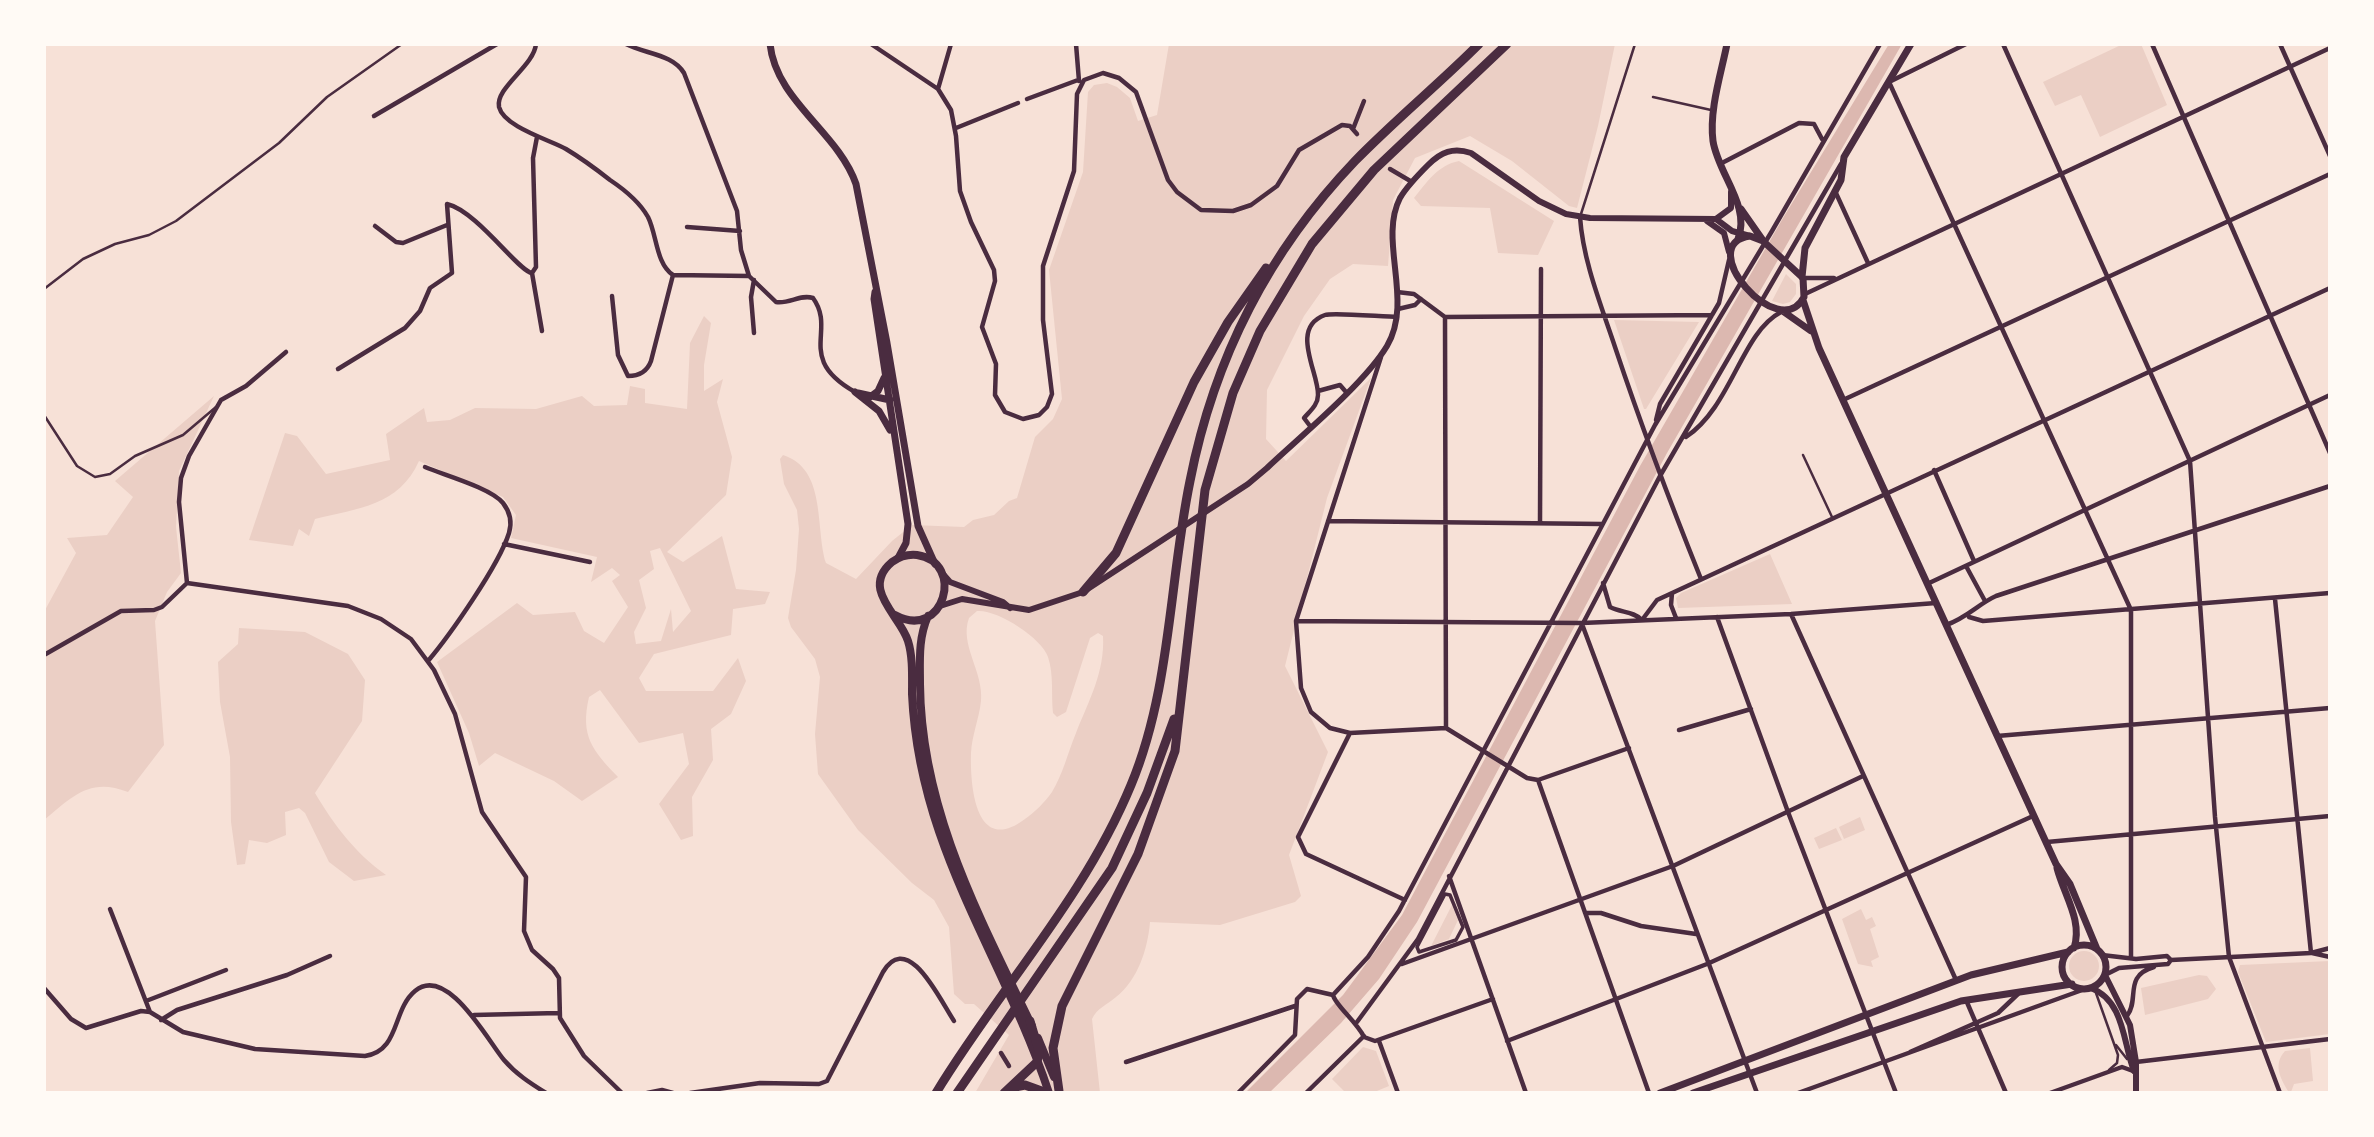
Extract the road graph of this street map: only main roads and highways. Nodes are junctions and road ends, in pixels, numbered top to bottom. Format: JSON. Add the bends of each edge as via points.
{"nodes":[{"id":1,"x":770,"y":44,"type":"edge"},
{"id":2,"x":1479,"y":44,"type":"edge"},
{"id":3,"x":1507,"y":44,"type":"edge"},
{"id":4,"x":1727,"y":44,"type":"edge"},
{"id":5,"x":1912,"y":44,"type":"edge"},
{"id":6,"x":1734,"y":200,"type":"junction"},
{"id":7,"x":1739,"y":237,"type":"junction"},
{"id":8,"x":1761,"y":238,"type":"junction"},
{"id":9,"x":1279,"y":253,"type":"junction"},
{"id":10,"x":1802,"y":277,"type":"junction"},
{"id":11,"x":875,"y":291,"type":"junction"},
{"id":12,"x":1804,"y":297,"type":"junction"},
{"id":13,"x":1782,"y":312,"type":"junction"},
{"id":14,"x":1811,"y":331,"type":"junction"},
{"id":15,"x":885,"y":374,"type":"junction"},
{"id":16,"x":870,"y":397,"type":"junction"},
{"id":17,"x":889,"y":399,"type":"junction"},
{"id":18,"x":900,"y":419,"type":"junction"},
{"id":19,"x":895,"y":441,"type":"junction"},
{"id":20,"x":898,"y":559,"type":"junction"},
{"id":21,"x":936,"y":565,"type":"junction"},
{"id":22,"x":1083,"y":592,"type":"road end"},
{"id":23,"x":895,"y":615,"type":"junction"},
{"id":24,"x":929,"y":616,"type":"junction"},
{"id":25,"x":1178,"y":706,"type":"junction"},
{"id":26,"x":2056,"y":864,"type":"junction"},
{"id":27,"x":2071,"y":950,"type":"junction"},
{"id":28,"x":2099,"y":952,"type":"junction"},
{"id":29,"x":998,"y":963,"type":"junction"},
{"id":30,"x":2072,"y":984,"type":"junction"},
{"id":31,"x":1027,"y":1025,"type":"junction"},
{"id":32,"x":1038,"y":1062,"type":"junction"},
{"id":33,"x":1006,"y":1091,"type":"edge"},
{"id":34,"x":936,"y":1093,"type":"edge"},
{"id":35,"x":957,"y":1093,"type":"edge"},
{"id":36,"x":1054,"y":1093,"type":"edge"},
{"id":37,"x":1660,"y":1093,"type":"edge"},
{"id":38,"x":1693,"y":1093,"type":"edge"}],
"edges":[{"from":1,"to":11,"type":"main road","via":[[785,84],[852,172]]},
{"from":2,"to":9,"type":"highway","via":[[1356,160]]},
{"from":3,"to":25,"type":"highway","via":[[1374,170],[1312,244],[1265,321],[1233,393],[1205,490]]},
{"from":4,"to":6,"type":"main road","via":[[1713,139]]},
{"from":5,"to":10,"type":"main road","via":[[1844,158],[1841,180],[1805,247]]},
{"from":6,"to":7,"type":"main road","via":[[1741,220]]},
{"from":6,"to":8,"type":"main road"},
{"from":7,"to":8,"type":"main road"},
{"from":7,"to":13,"type":"main road","via":[[1729,256],[1737,276],[1769,307]]},
{"from":8,"to":10,"type":"main road"},
{"from":9,"to":22,"type":"highway","via":[[1228,322],[1194,382],[1116,553]]},
{"from":9,"to":34,"type":"highway","via":[[1229,352],[1199,441],[1157,695],[1132,784],[1074,895],[994,1003]]},
{"from":10,"to":12,"type":"main road"},
{"from":11,"to":15,"type":"main road"},
{"from":11,"to":18,"type":"main road"},
{"from":12,"to":13,"type":"main road","via":[[1793,310]]},
{"from":12,"to":14,"type":"main road"},
{"from":13,"to":14,"type":"main road"},
{"from":14,"to":26,"type":"main road"},
{"from":15,"to":16,"type":"main road","via":[[881,388]]},
{"from":15,"to":17,"type":"main road"},
{"from":16,"to":17,"type":"main road"},
{"from":16,"to":19,"type":"main road","via":[[855,392],[879,411]]},
{"from":17,"to":18,"type":"main road"},
{"from":17,"to":19,"type":"main road"},
{"from":18,"to":21,"type":"main road","via":[[918,526]]},
{"from":19,"to":20,"type":"main road","via":[[908,524]]},
{"from":20,"to":21,"type":"main road","via":[[916,555]]},
{"from":20,"to":23,"type":"main road","via":[[886,569],[880,584],[882,600]]},
{"from":21,"to":24,"type":"main road","via":[[945,588],[940,606]]},
{"from":23,"to":24,"type":"main road","via":[[913,621]]},
{"from":23,"to":29,"type":"main road","via":[[909,645],[917,745],[934,822],[959,889]]},
{"from":24,"to":29,"type":"main road","via":[[920,652],[928,770],[952,852]]},
{"from":25,"to":35,"type":"highway","via":[[1162,757],[1112,868]]},
{"from":25,"to":36,"type":"highway","via":[[1175,751],[1138,854],[1057,1021]]},
{"from":26,"to":27,"type":"main road","via":[[2077,929]]},
{"from":26,"to":28,"type":"main road","via":[[2070,884]]},
{"from":27,"to":28,"type":"main road","via":[[2083,946]]},
{"from":27,"to":30,"type":"main road","via":[[2063,971]]},
{"from":27,"to":37,"type":"main road","via":[[1956,981]]},
{"from":28,"to":30,"type":"main road","via":[[2105,975],[2091,989]]},
{"from":29,"to":31,"type":"main road"},
{"from":30,"to":38,"type":"main road","via":[[1966,1000]]},
{"from":31,"to":32,"type":"highway","via":[[1039,1051]]},
{"from":31,"to":36,"type":"main road"},
{"from":32,"to":33,"type":"highway"},
{"from":32,"to":36,"type":"main road"},
{"from":33,"to":36,"type":"highway","via":[[1025,1085]]}]}
